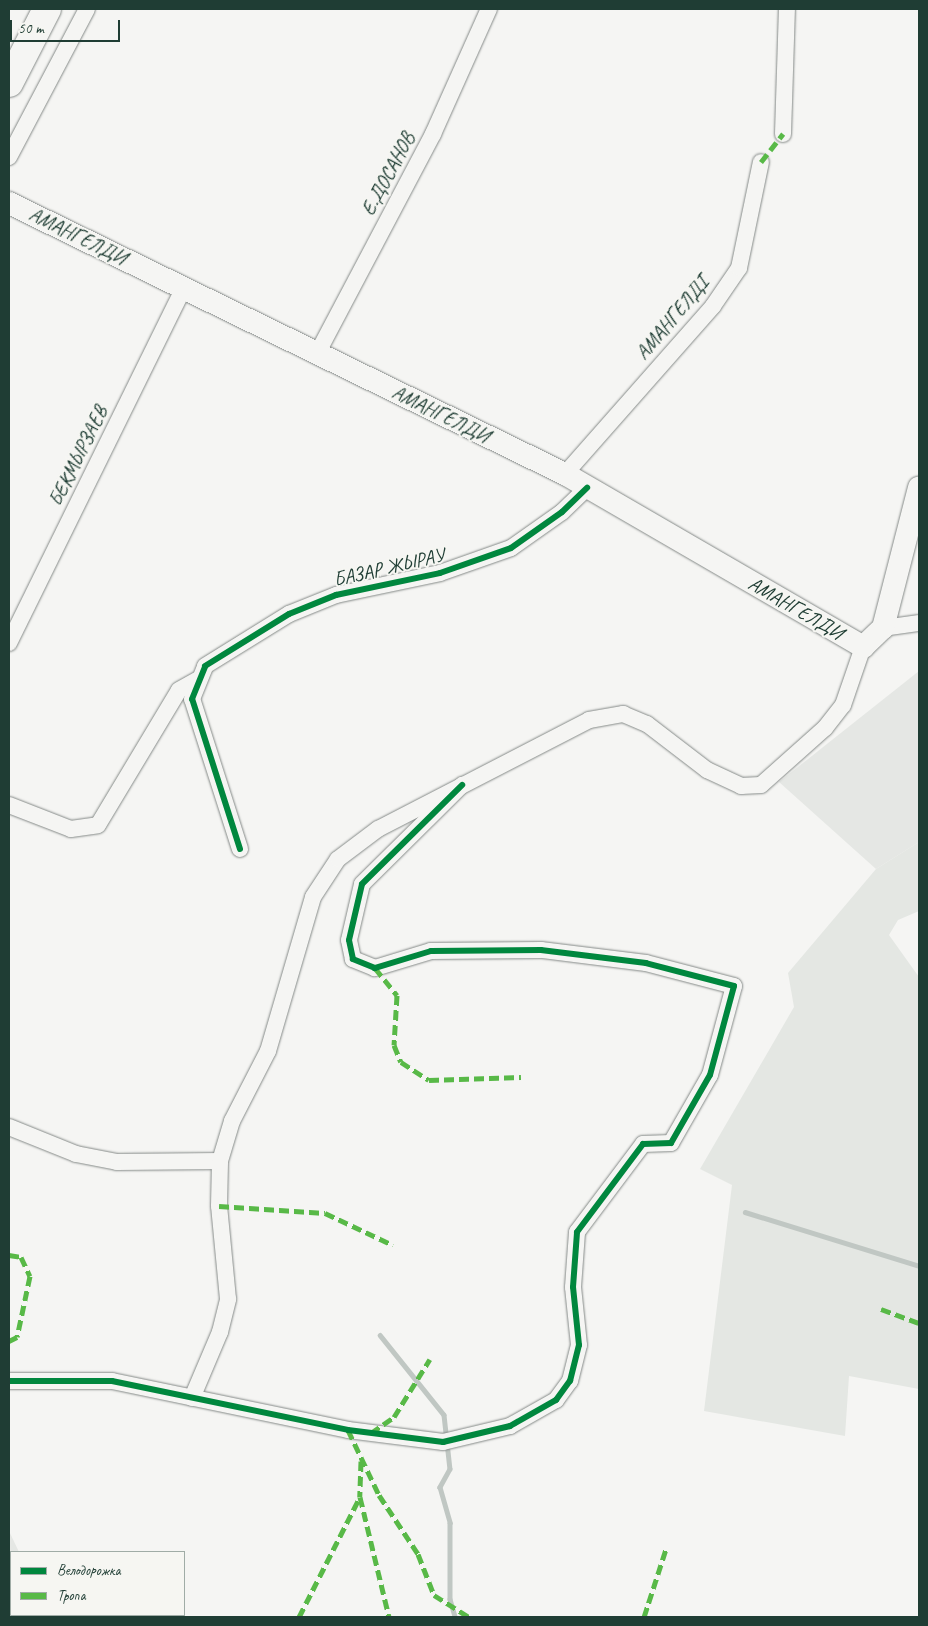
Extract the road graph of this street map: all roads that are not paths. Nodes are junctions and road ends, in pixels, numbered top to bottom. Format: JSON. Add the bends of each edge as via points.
{"nodes":[{"id":1,"x":47,"y":9,"type":"edge"},
{"id":2,"x":87,"y":9,"type":"edge"},
{"id":3,"x":489,"y":9,"type":"edge"},
{"id":4,"x":788,"y":9,"type":"edge"},
{"id":5,"x":9,"y":83,"type":"edge"},
{"id":6,"x":783,"y":134,"type":"dead end"},
{"id":7,"x":9,"y":157,"type":"edge"},
{"id":8,"x":761,"y":162,"type":"dead end"},
{"id":9,"x":9,"y":203,"type":"edge"},
{"id":10,"x":184,"y":288,"type":"junction"},
{"id":11,"x":317,"y":354,"type":"junction"},
{"id":12,"x":565,"y":474,"type":"junction"},
{"id":13,"x":587,"y":488,"type":"junction"},
{"id":14,"x":919,"y":488,"type":"edge"},
{"id":15,"x":919,"y":623,"type":"edge"},
{"id":16,"x":883,"y":628,"type":"junction"},
{"id":17,"x":9,"y":643,"type":"edge"},
{"id":18,"x":862,"y":646,"type":"junction"},
{"id":19,"x":197,"y":680,"type":"junction"},
{"id":20,"x":462,"y":785,"type":"junction"},
{"id":21,"x":9,"y":804,"type":"edge"},
{"id":22,"x":240,"y":849,"type":"dead end"},
{"id":23,"x":9,"y":1127,"type":"edge"},
{"id":24,"x":220,"y":1161,"type":"junction"},
{"id":25,"x":9,"y":1381,"type":"edge"},
{"id":26,"x":192,"y":1398,"type":"junction"}],
"edges":[{"from":1,"to":5,"type":"highway"},
{"from":2,"to":7,"type":"street"},
{"from":3,"to":11,"type":"street","name":"Е.ДОСАНОВ","via":[[433,134]]},
{"from":4,"to":6,"type":"street"},
{"from":8,"to":12,"type":"street","name":"АМАНГЕЛДІ","via":[[739,268],[713,306]]},
{"from":9,"to":10,"type":"main road","name":"АМАНГЕЛДИ"},
{"from":10,"to":11,"type":"main road","name":"АМАНГЕЛДИ"},
{"from":10,"to":17,"type":"street","name":"БЕКМЫРЗАЕВ"},
{"from":11,"to":12,"type":"main road","name":"АМАНГЕЛДИ"},
{"from":12,"to":13,"type":"main road","name":"АМАНГЕЛДИ"},
{"from":13,"to":18,"type":"main road","name":"АМАНГЕЛДИ"},
{"from":13,"to":19,"type":"street","name":"БАЗАР ЖЫРАУ","via":[[562,512],[511,548],[440,573],[336,595],[297,611],[205,666]]},
{"from":14,"to":16,"type":"main road"},
{"from":15,"to":16,"type":"street"},
{"from":16,"to":18,"type":"main road"},
{"from":18,"to":20,"type":"street","via":[[843,705],[826,728],[761,786],[741,786],[707,770],[647,724],[623,714],[588,720]]},
{"from":19,"to":21,"type":"street","name":"БАЗАР ЖЫРАУ","via":[[179,690],[98,825],[71,829]]},
{"from":19,"to":22,"type":"street","via":[[192,699]]},
{"from":20,"to":24,"type":"street","via":[[362,841],[338,859],[313,896],[268,1051],[232,1121]]},
{"from":20,"to":26,"type":"street","via":[[362,884],[349,940],[353,959],[375,968],[431,951],[542,950],[646,963],[734,986],[710,1075],[671,1143],[643,1144],[577,1232],[573,1287],[579,1346],[570,1381],[556,1400],[510,1426],[444,1442],[348,1430]]},
{"from":23,"to":24,"type":"street","via":[[76,1154],[117,1162]]},
{"from":24,"to":26,"type":"street","via":[[219,1206],[228,1299],[220,1332]]},
{"from":25,"to":26,"type":"street","via":[[112,1381]]}]}
